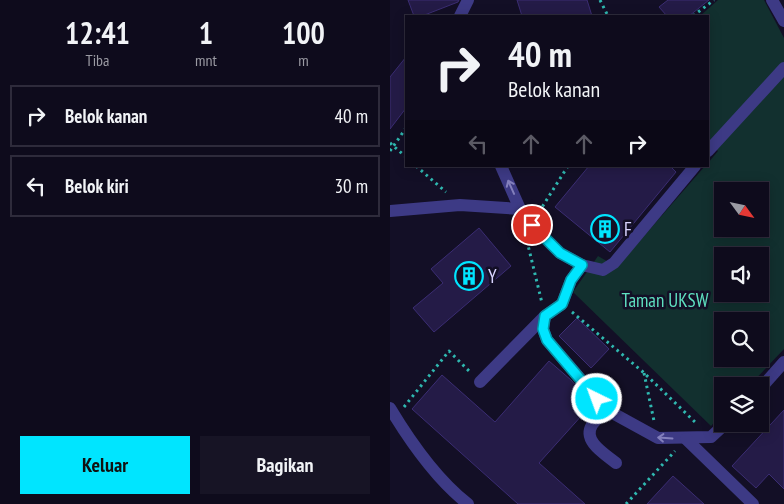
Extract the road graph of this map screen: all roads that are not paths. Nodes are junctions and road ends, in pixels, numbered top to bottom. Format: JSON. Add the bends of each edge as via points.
{"nodes":[{"id":1,"x":468,"y":0,"type":"edge"},
{"id":2,"x":772,"y":0,"type":"edge"},
{"id":3,"x":460,"y":15,"type":"edge"},
{"id":4,"x":784,"y":21,"type":"edge"},
{"id":5,"x":784,"y":68,"type":"edge"},
{"id":6,"x":709,"y":149,"type":"edge"},
{"id":7,"x":501,"y":167,"type":"edge"},
{"id":8,"x":694,"y":167,"type":"edge"},
{"id":9,"x":520,"y":209,"type":"junction"},
{"id":10,"x":390,"y":211,"type":"edge"},
{"id":11,"x":582,"y":265,"type":"junction"},
{"id":12,"x":545,"y":316,"type":"junction"},
{"id":13,"x":784,"y":362,"type":"edge"},
{"id":14,"x":769,"y":379,"type":"edge"},
{"id":15,"x":480,"y":382,"type":"road end"},
{"id":16,"x":607,"y":410,"type":"junction"},
{"id":17,"x":393,"y":413,"type":"edge"},
{"id":18,"x":717,"y":432,"type":"edge"},
{"id":19,"x":686,"y":439,"type":"junction"},
{"id":20,"x":616,"y":463,"type":"dead end"},
{"id":21,"x":468,"y":504,"type":"edge"},
{"id":22,"x":753,"y":504,"type":"edge"}],
"edges":[{"from":1,"to":3,"type":"street"},
{"from":2,"to":4,"type":"street"},
{"from":5,"to":6,"type":"street"},
{"from":9,"to":7,"type":"street","one_way":true},
{"from":8,"to":11,"type":"street","via":[[614,263],[603,270]]},
{"from":9,"to":10,"type":"street","via":[[460,205]]},
{"from":9,"to":11,"type":"street","via":[[529,230]]},
{"from":11,"to":12,"type":"street","via":[[571,280],[562,304]]},
{"from":12,"to":15,"type":"street"},
{"from":12,"to":16,"type":"street","via":[[543,329],[547,340]]},
{"from":13,"to":14,"type":"street"},
{"from":19,"to":16,"type":"street","one_way":true,"via":[[658,438]]},
{"from":16,"to":20,"type":"street","via":[[592,426],[590,436],[593,444]]},
{"from":17,"to":21,"type":"street","via":[[435,472]]},
{"from":18,"to":19,"type":"street","via":[[711,437]]},
{"from":19,"to":22,"type":"street"}]}
